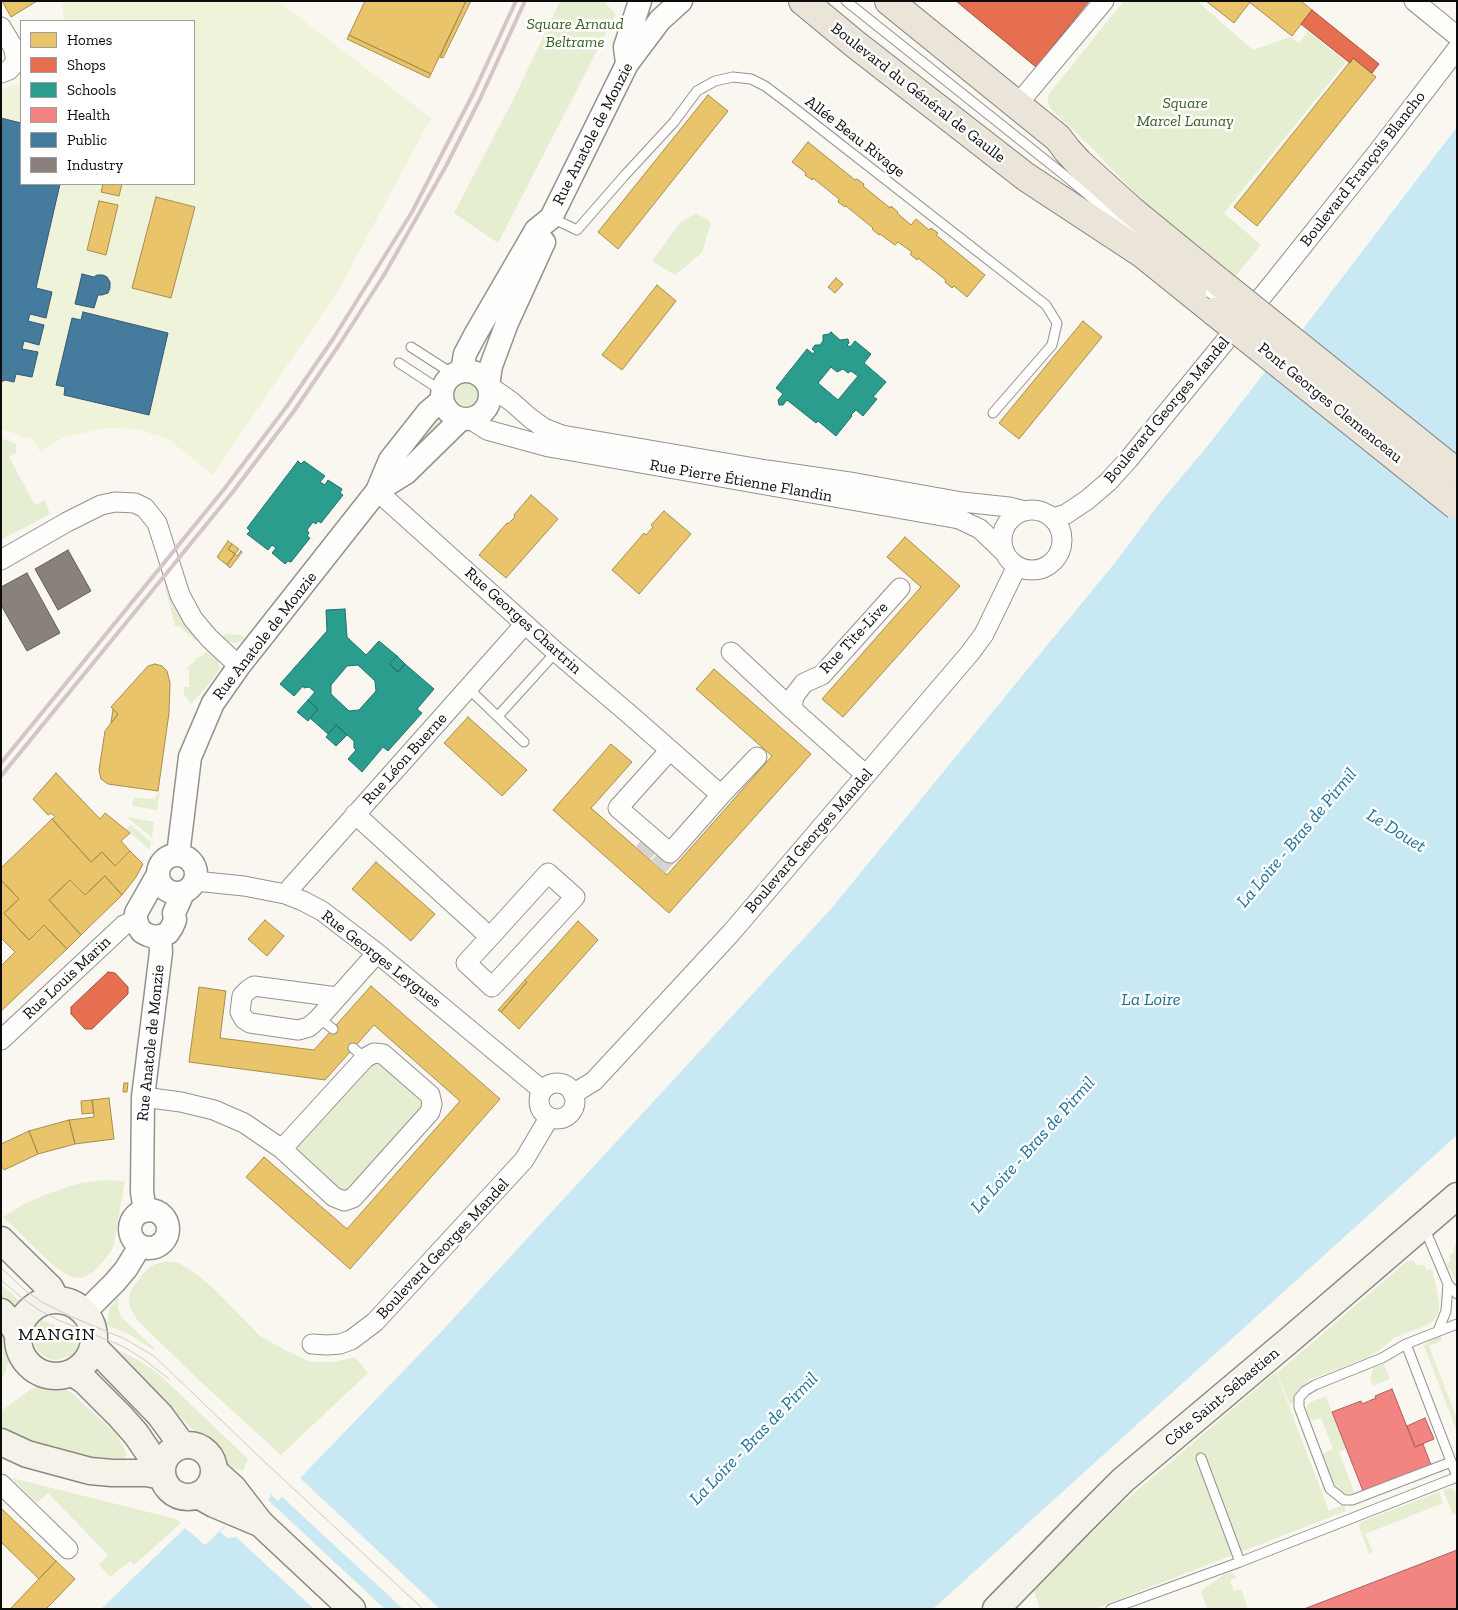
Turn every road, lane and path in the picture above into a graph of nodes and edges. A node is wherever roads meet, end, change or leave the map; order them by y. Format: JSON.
{"nodes":[{"id":1,"x":640,"y":1,"type":"edge"},
{"id":2,"x":681,"y":1,"type":"edge"},
{"id":3,"x":803,"y":1,"type":"edge"},
{"id":4,"x":846,"y":1,"type":"edge"},
{"id":5,"x":889,"y":1,"type":"edge"},
{"id":6,"x":1104,"y":1,"type":"edge"},
{"id":7,"x":1414,"y":1,"type":"edge"},
{"id":8,"x":1,"y":27,"type":"edge"},
{"id":9,"x":1457,"y":36,"type":"edge"},
{"id":10,"x":1457,"y":49,"type":"edge"},
{"id":11,"x":627,"y":64,"type":"junction"},
{"id":12,"x":1,"y":73,"type":"edge"},
{"id":13,"x":1017,"y":105,"type":"junction"},
{"id":14,"x":1065,"y":162,"type":"junction"},
{"id":15,"x":1035,"y":183,"type":"junction"},
{"id":16,"x":549,"y":220,"type":"junction"},
{"id":17,"x":1143,"y":240,"type":"dead end"},
{"id":18,"x":1269,"y":288,"type":"joint"},
{"id":19,"x":1208,"y":291,"type":"junction"},
{"id":20,"x":1248,"y":323,"type":"dead end"},
{"id":21,"x":411,"y":347,"type":"dead end"},
{"id":22,"x":399,"y":363,"type":"dead end"},
{"id":23,"x":450,"y":384,"type":"junction"},
{"id":24,"x":488,"y":385,"type":"junction"},
{"id":25,"x":993,"y":414,"type":"dead end"},
{"id":26,"x":466,"y":419,"type":"junction"},
{"id":27,"x":1457,"y":473,"type":"edge"},
{"id":28,"x":377,"y":491,"type":"junction"},
{"id":29,"x":1457,"y":506,"type":"edge"},
{"id":30,"x":1025,"y":510,"type":"junction"},
{"id":31,"x":1053,"y":518,"type":"junction"},
{"id":32,"x":1,"y":560,"type":"edge"},
{"id":33,"x":1011,"y":560,"type":"junction"},
{"id":34,"x":900,"y":588,"type":"dead end"},
{"id":35,"x":525,"y":624,"type":"junction"},
{"id":36,"x":556,"y":652,"type":"junction"},
{"id":37,"x":731,"y":652,"type":"dead end"},
{"id":38,"x":239,"y":666,"type":"junction"},
{"id":39,"x":468,"y":688,"type":"junction"},
{"id":40,"x":792,"y":709,"type":"junction"},
{"id":41,"x":498,"y":716,"type":"junction"},
{"id":42,"x":524,"y":742,"type":"dead end"},
{"id":43,"x":670,"y":750,"type":"junction"},
{"id":44,"x":757,"y":757,"type":"dead end"},
{"id":45,"x":866,"y":775,"type":"junction"},
{"id":46,"x":721,"y":795,"type":"junction"},
{"id":47,"x":355,"y":814,"type":"junction"},
{"id":48,"x":178,"y":855,"type":"junction"},
{"id":49,"x":157,"y":876,"type":"junction"},
{"id":50,"x":285,"y":894,"type":"junction"},
{"id":51,"x":184,"y":896,"type":"junction"},
{"id":52,"x":139,"y":911,"type":"junction"},
{"id":53,"x":160,"y":936,"type":"junction"},
{"id":54,"x":490,"y":937,"type":"junction"},
{"id":55,"x":377,"y":953,"type":"junction"},
{"id":56,"x":337,"y":997,"type":"junction"},
{"id":57,"x":3,"y":1036,"type":"edge"},
{"id":58,"x":542,"y":1090,"type":"junction"},
{"id":59,"x":573,"y":1094,"type":"junction"},
{"id":60,"x":143,"y":1097,"type":"junction"},
{"id":61,"x":550,"y":1118,"type":"junction"},
{"id":62,"x":282,"y":1150,"type":"junction"},
{"id":63,"x":1457,"y":1196,"type":"edge"},
{"id":64,"x":144,"y":1210,"type":"junction"},
{"id":65,"x":1423,"y":1225,"type":"junction"},
{"id":66,"x":1,"y":1240,"type":"edge"},
{"id":67,"x":140,"y":1246,"type":"junction"},
{"id":68,"x":1448,"y":1284,"type":"junction"},
{"id":69,"x":1457,"y":1294,"type":"edge"},
{"id":70,"x":56,"y":1300,"type":"junction"},
{"id":71,"x":1,"y":1312,"type":"edge"},
{"id":72,"x":85,"y":1312,"type":"junction"},
{"id":73,"x":1457,"y":1324,"type":"edge"},
{"id":74,"x":1438,"y":1331,"type":"junction"},
{"id":75,"x":18,"y":1334,"type":"junction"},
{"id":76,"x":312,"y":1344,"type":"dead end"},
{"id":77,"x":1406,"y":1344,"type":"junction"},
{"id":78,"x":94,"y":1347,"type":"junction"},
{"id":79,"x":73,"y":1373,"type":"junction"},
{"id":80,"x":1,"y":1442,"type":"edge"},
{"id":81,"x":182,"y":1445,"type":"junction"},
{"id":82,"x":1201,"y":1458,"type":"dead end"},
{"id":83,"x":1451,"y":1462,"type":"junction"},
{"id":84,"x":214,"y":1470,"type":"junction"},
{"id":85,"x":161,"y":1474,"type":"junction"},
{"id":86,"x":1457,"y":1477,"type":"edge"},
{"id":87,"x":1,"y":1484,"type":"edge"},
{"id":88,"x":198,"y":1495,"type":"junction"},
{"id":89,"x":260,"y":1523,"type":"junction"},
{"id":90,"x":68,"y":1549,"type":"dead end"},
{"id":91,"x":1240,"y":1562,"type":"junction"},
{"id":92,"x":352,"y":1609,"type":"edge"},
{"id":93,"x":996,"y":1609,"type":"edge"},
{"id":94,"x":1111,"y":1609,"type":"edge"}],
"edges":[{"from":1,"to":11,"type":"street"},
{"from":2,"to":11,"type":"street","name":"Rue Anatole de Monzie"},
{"from":3,"to":15,"type":"main road","name":"Boulevard du Général de Gaulle"},
{"from":4,"to":14,"type":"lane","name":"Boulevard du Général de Gaulle"},
{"from":5,"to":13,"type":"main road","name":"Boulevard du Général de Gaulle"},
{"from":6,"to":13,"type":"street"},
{"from":7,"to":9,"type":"street"},
{"from":8,"to":12,"type":"street"},
{"from":10,"to":18,"type":"street","name":"Boulevard François Blancho"},
{"from":11,"to":16,"type":"street","name":"Rue Anatole de Monzie"},
{"from":13,"to":14,"type":"main road","name":"Boulevard du Général de Gaulle"},
{"from":14,"to":15,"type":"main road"},
{"from":14,"to":17,"type":"lane","name":"Boulevard du Général de Gaulle"},
{"from":14,"to":19,"type":"main road","name":"Boulevard du Général de Gaulle"},
{"from":15,"to":19,"type":"main road","name":"Boulevard du Général de Gaulle"},
{"from":16,"to":23,"type":"street","name":"Rue Anatole de Monzie"},
{"from":16,"to":24,"type":"street","name":"Rue Anatole de Monzie"},
{"from":16,"to":25,"type":"lane","name":"Allée Beau Rivage"},
{"from":18,"to":31,"type":"street","name":"Boulevard Georges Mandel"},
{"from":19,"to":20,"type":"lane","name":"Pont Georges Clemenceau","bridge":true},
{"from":19,"to":27,"type":"main road","name":"Pont Georges Clemenceau","bridge":true},
{"from":19,"to":29,"type":"main road","name":"Pont Georges Clemenceau","bridge":true},
{"from":21,"to":23,"type":"lane"},
{"from":22,"to":23,"type":"lane"},
{"from":23,"to":24,"type":"street"},
{"from":23,"to":26,"type":"street"},
{"from":23,"to":28,"type":"street","name":"Rue Anatole de Monzie"},
{"from":24,"to":26,"type":"street"},
{"from":24,"to":30,"type":"street","name":"Rue Pierre Étienne Flandin"},
{"from":26,"to":28,"type":"street","name":"Rue Anatole de Monzie"},
{"from":26,"to":33,"type":"street","name":"Rue Pierre Étienne Flandin"},
{"from":28,"to":35,"type":"street","name":"Rue Georges Chartrin"},
{"from":28,"to":38,"type":"street","name":"Rue Anatole de Monzie"},
{"from":30,"to":31,"type":"street"},
{"from":30,"to":33,"type":"street"},
{"from":31,"to":33,"type":"street"},
{"from":32,"to":38,"type":"street"},
{"from":33,"to":45,"type":"street","name":"Boulevard Georges Mandel"},
{"from":34,"to":40,"type":"street","name":"Rue Tite-Live"},
{"from":35,"to":36,"type":"street","name":"Rue Georges Chartrin"},
{"from":35,"to":39,"type":"street","name":"Rue Léon Buerne"},
{"from":36,"to":41,"type":"lane"},
{"from":36,"to":43,"type":"street","name":"Rue Georges Chartrin"},
{"from":37,"to":40,"type":"street"},
{"from":38,"to":48,"type":"street","name":"Rue Anatole de Monzie"},
{"from":39,"to":41,"type":"lane"},
{"from":39,"to":47,"type":"street","name":"Rue Léon Buerne"},
{"from":40,"to":45,"type":"street"},
{"from":41,"to":42,"type":"lane"},
{"from":43,"to":46,"type":"street","name":"Rue Georges Chartrin"},
{"from":43,"to":46,"type":"street"},
{"from":44,"to":46,"type":"street"},
{"from":45,"to":59,"type":"street","name":"Boulevard Georges Mandel"},
{"from":47,"to":50,"type":"street","name":"Rue Léon Buerne"},
{"from":47,"to":54,"type":"street"},
{"from":48,"to":49,"type":"street"},
{"from":48,"to":51,"type":"street"},
{"from":49,"to":51,"type":"street"},
{"from":49,"to":52,"type":"street"},
{"from":50,"to":51,"type":"street","name":"Rue Georges Leygues"},
{"from":50,"to":55,"type":"street","name":"Rue Georges Leygues"},
{"from":51,"to":52,"type":"street"},
{"from":51,"to":53,"type":"street"},
{"from":52,"to":53,"type":"street"},
{"from":52,"to":57,"type":"street","name":"Rue Louis Marin"},
{"from":53,"to":60,"type":"street","name":"Rue Anatole de Monzie"},
{"from":54,"to":54,"type":"street"},
{"from":55,"to":56,"type":"street"},
{"from":55,"to":58,"type":"street","name":"Rue Georges Leygues"},
{"from":56,"to":56,"type":"street"},
{"from":58,"to":59,"type":"street"},
{"from":58,"to":61,"type":"street"},
{"from":59,"to":61,"type":"street"},
{"from":60,"to":62,"type":"street"},
{"from":60,"to":64,"type":"street","name":"Rue Anatole de Monzie"},
{"from":61,"to":76,"type":"street","name":"Boulevard Georges Mandel"},
{"from":62,"to":62,"type":"street"},
{"from":63,"to":65,"type":"main road","name":"Côte Saint-Sébastien"},
{"from":64,"to":67,"type":"street"},
{"from":64,"to":67,"type":"street"},
{"from":65,"to":68,"type":"lane"},
{"from":65,"to":93,"type":"main road","name":"Côte Saint-Sébastien"},
{"from":66,"to":70,"type":"main road"},
{"from":67,"to":72,"type":"street"},
{"from":68,"to":69,"type":"lane"},
{"from":68,"to":74,"type":"lane"},
{"from":70,"to":72,"type":"main road"},
{"from":70,"to":75,"type":"main road"},
{"from":71,"to":75,"type":"main road"},
{"from":72,"to":78,"type":"main road"},
{"from":73,"to":74,"type":"lane"},
{"from":74,"to":77,"type":"lane"},
{"from":75,"to":79,"type":"main road"},
{"from":77,"to":83,"type":"lane"},
{"from":77,"to":83,"type":"lane"},
{"from":78,"to":79,"type":"main road"},
{"from":78,"to":81,"type":"main road"},
{"from":79,"to":85,"type":"main road"},
{"from":80,"to":85,"type":"main road"},
{"from":81,"to":84,"type":"main road"},
{"from":81,"to":85,"type":"main road"},
{"from":82,"to":91,"type":"lane"},
{"from":83,"to":86,"type":"lane"},
{"from":84,"to":88,"type":"main road"},
{"from":84,"to":89,"type":"main road"},
{"from":85,"to":88,"type":"main road"},
{"from":86,"to":91,"type":"lane"},
{"from":87,"to":90,"type":"street"},
{"from":88,"to":89,"type":"main road"},
{"from":89,"to":92,"type":"main road"},
{"from":91,"to":94,"type":"lane"}]}
